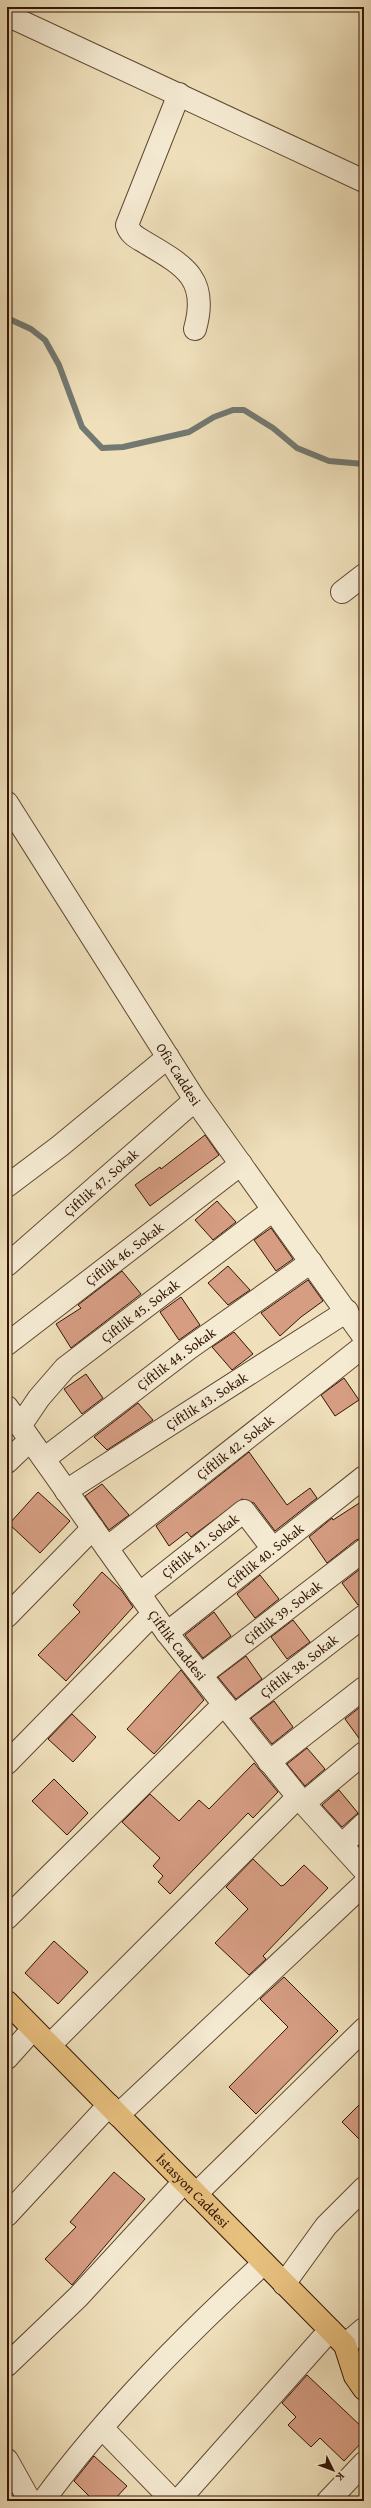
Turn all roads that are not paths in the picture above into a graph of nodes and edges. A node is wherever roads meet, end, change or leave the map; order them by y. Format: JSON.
{"nodes":[{"id":1,"x":7,"y":15,"type":"edge"},
{"id":2,"x":178,"y":94,"type":"junction"},
{"id":3,"x":364,"y":181,"type":"edge"},
{"id":4,"x":195,"y":329,"type":"dead end"},
{"id":5,"x":364,"y":575,"type":"edge"},
{"id":6,"x":342,"y":592,"type":"dead end"},
{"id":7,"x":7,"y":803,"type":"edge"},
{"id":8,"x":168,"y":1057,"type":"junction"},
{"id":9,"x":195,"y":1100,"type":"junction"},
{"id":10,"x":241,"y":1164,"type":"junction"},
{"id":11,"x":7,"y":1186,"type":"edge"},
{"id":12,"x":273,"y":1210,"type":"junction"},
{"id":13,"x":311,"y":1262,"type":"junction"},
{"id":14,"x":7,"y":1265,"type":"edge"},
{"id":15,"x":347,"y":1311,"type":"junction"},
{"id":16,"x":364,"y":1337,"type":"edge"},
{"id":17,"x":7,"y":1344,"type":"edge"},
{"id":18,"x":364,"y":1346,"type":"edge"},
{"id":19,"x":7,"y":1407,"type":"edge"},
{"id":20,"x":25,"y":1433,"type":"junction"},
{"id":21,"x":44,"y":1459,"type":"junction"},
{"id":22,"x":7,"y":1462,"type":"edge"},
{"id":23,"x":364,"y":1477,"type":"edge"},
{"id":24,"x":66,"y":1491,"type":"junction"},
{"id":25,"x":92,"y":1528,"type":"junction"},
{"id":26,"x":106,"y":1548,"type":"junction"},
{"id":27,"x":273,"y":1549,"type":"junction"},
{"id":28,"x":364,"y":1550,"type":"edge"},
{"id":29,"x":138,"y":1594,"type":"junction"},
{"id":30,"x":153,"y":1614,"type":"junction"},
{"id":31,"x":7,"y":1616,"type":"edge"},
{"id":32,"x":364,"y":1616,"type":"edge"},
{"id":33,"x":167,"y":1633,"type":"junction"},
{"id":34,"x":201,"y":1676,"type":"junction"},
{"id":35,"x":364,"y":1688,"type":"edge"},
{"id":36,"x":229,"y":1710,"type":"junction"},
{"id":37,"x":364,"y":1753,"type":"edge"},
{"id":38,"x":269,"y":1762,"type":"junction"},
{"id":39,"x":7,"y":1763,"type":"edge"},
{"id":40,"x":301,"y":1800,"type":"junction"},
{"id":41,"x":364,"y":1824,"type":"edge"},
{"id":42,"x":342,"y":1845,"type":"junction"},
{"id":43,"x":364,"y":1870,"type":"edge"},
{"id":44,"x":364,"y":1884,"type":"edge"},
{"id":45,"x":7,"y":1918,"type":"edge"},
{"id":46,"x":7,"y":2002,"type":"edge"},
{"id":47,"x":34,"y":2029,"type":"junction"},
{"id":48,"x":364,"y":2029,"type":"edge"},
{"id":49,"x":50,"y":2045,"type":"junction"},
{"id":50,"x":7,"y":2058,"type":"edge"},
{"id":51,"x":114,"y":2110,"type":"junction"},
{"id":52,"x":190,"y":2188,"type":"junction"},
{"id":53,"x":364,"y":2188,"type":"edge"},
{"id":54,"x":7,"y":2216,"type":"edge"},
{"id":55,"x":264,"y":2263,"type":"junction"},
{"id":56,"x":284,"y":2284,"type":"junction"},
{"id":57,"x":364,"y":2329,"type":"edge"},
{"id":58,"x":347,"y":2342,"type":"edge"},
{"id":59,"x":7,"y":2365,"type":"edge"},
{"id":60,"x":364,"y":2389,"type":"edge"},
{"id":61,"x":103,"y":2429,"type":"junction"},
{"id":62,"x":7,"y":2460,"type":"edge"},
{"id":63,"x":364,"y":2463,"type":"edge"},
{"id":64,"x":30,"y":2501,"type":"edge"},
{"id":65,"x":43,"y":2501,"type":"edge"},
{"id":66,"x":173,"y":2501,"type":"edge"},
{"id":67,"x":178,"y":2501,"type":"edge"},
{"id":68,"x":328,"y":2501,"type":"edge"}],
"edges":[{"from":1,"to":2,"type":"street"},
{"from":2,"to":3,"type":"street"},
{"from":2,"to":4,"type":"street"},
{"from":5,"to":6,"type":"street"},
{"from":7,"to":8,"type":"street","name":"Ofis Caddesi"},
{"from":8,"to":9,"type":"street","name":"Ofis Caddesi"},
{"from":8,"to":11,"type":"street"},
{"from":9,"to":10,"type":"street","name":"Ofis Caddesi"},
{"from":9,"to":14,"type":"street","name":"Çiftlik 47. Sokak"},
{"from":10,"to":12,"type":"street","name":"Ofis Caddesi"},
{"from":10,"to":17,"type":"street","name":"Çiftlik 46. Sokak"},
{"from":12,"to":13,"type":"street","name":"Ofis Caddesi"},
{"from":12,"to":20,"type":"street","name":"Çiftlik 45. Sokak"},
{"from":13,"to":15,"type":"street","name":"Ofis Caddesi"},
{"from":13,"to":21,"type":"street","name":"Çiftlik 44. Sokak"},
{"from":15,"to":16,"type":"street","name":"Ofis Caddesi"},
{"from":15,"to":24,"type":"street","name":"Çiftlik 43. Sokak"},
{"from":18,"to":26,"type":"street","name":"Çiftlik 42. Sokak"},
{"from":19,"to":20,"type":"street","name":"Çiftlik Caddesi"},
{"from":20,"to":21,"type":"street","name":"Çiftlik Caddesi"},
{"from":20,"to":22,"type":"street","name":"Çiftlik 45. Sokak"},
{"from":21,"to":24,"type":"street","name":"Çiftlik Caddesi"},
{"from":23,"to":27,"type":"street","name":"Çiftlik 40. Sokak"},
{"from":24,"to":25,"type":"street","name":"Çiftlik Caddesi"},
{"from":25,"to":26,"type":"street","name":"Çiftlik Caddesi"},
{"from":25,"to":31,"type":"street"},
{"from":26,"to":29,"type":"street","name":"Çiftlik Caddesi"},
{"from":27,"to":29,"type":"street","name":"Çiftlik 41. Sokak"},
{"from":27,"to":33,"type":"street","name":"Çiftlik 40. Sokak"},
{"from":28,"to":34,"type":"street","name":"Çiftlik 39. Sokak"},
{"from":29,"to":30,"type":"street","name":"Çiftlik Caddesi"},
{"from":30,"to":33,"type":"street","name":"Çiftlik Caddesi"},
{"from":30,"to":39,"type":"street"},
{"from":32,"to":36,"type":"street","name":"Çiftlik 38. Sokak"},
{"from":33,"to":34,"type":"street","name":"Çiftlik Caddesi"},
{"from":34,"to":36,"type":"street","name":"Çiftlik Caddesi"},
{"from":35,"to":38,"type":"street"},
{"from":36,"to":38,"type":"street","name":"Çiftlik Caddesi"},
{"from":36,"to":45,"type":"street","name":"Çiftlik 38. Sokak"},
{"from":37,"to":40,"type":"street"},
{"from":38,"to":40,"type":"street","name":"Çiftlik Caddesi"},
{"from":40,"to":42,"type":"street","name":"Çiftlik Caddesi"},
{"from":40,"to":49,"type":"street"},
{"from":41,"to":42,"type":"street"},
{"from":42,"to":43,"type":"street","name":"Çiftlik Caddesi"},
{"from":44,"to":51,"type":"street"},
{"from":46,"to":47,"type":"main road","name":"İstasyon Caddesi"},
{"from":47,"to":49,"type":"main road","name":"İstasyon Caddesi"},
{"from":47,"to":50,"type":"street"},
{"from":48,"to":52,"type":"street"},
{"from":49,"to":51,"type":"main road","name":"İstasyon Caddesi"},
{"from":51,"to":52,"type":"main road","name":"İstasyon Caddesi"},
{"from":51,"to":54,"type":"street"},
{"from":52,"to":55,"type":"main road","name":"İstasyon Caddesi"},
{"from":52,"to":59,"type":"street"},
{"from":53,"to":56,"type":"street"},
{"from":55,"to":56,"type":"main road","name":"İstasyon Caddesi"},
{"from":55,"to":61,"type":"street"},
{"from":56,"to":58,"type":"main road","name":"İstasyon Caddesi"},
{"from":57,"to":58,"type":"street"},
{"from":58,"to":60,"type":"main road","name":"İstasyon Caddesi"},
{"from":58,"to":67,"type":"street"},
{"from":61,"to":65,"type":"street"},
{"from":61,"to":66,"type":"street"},
{"from":62,"to":64,"type":"street"},
{"from":63,"to":68,"type":"street"}]}
